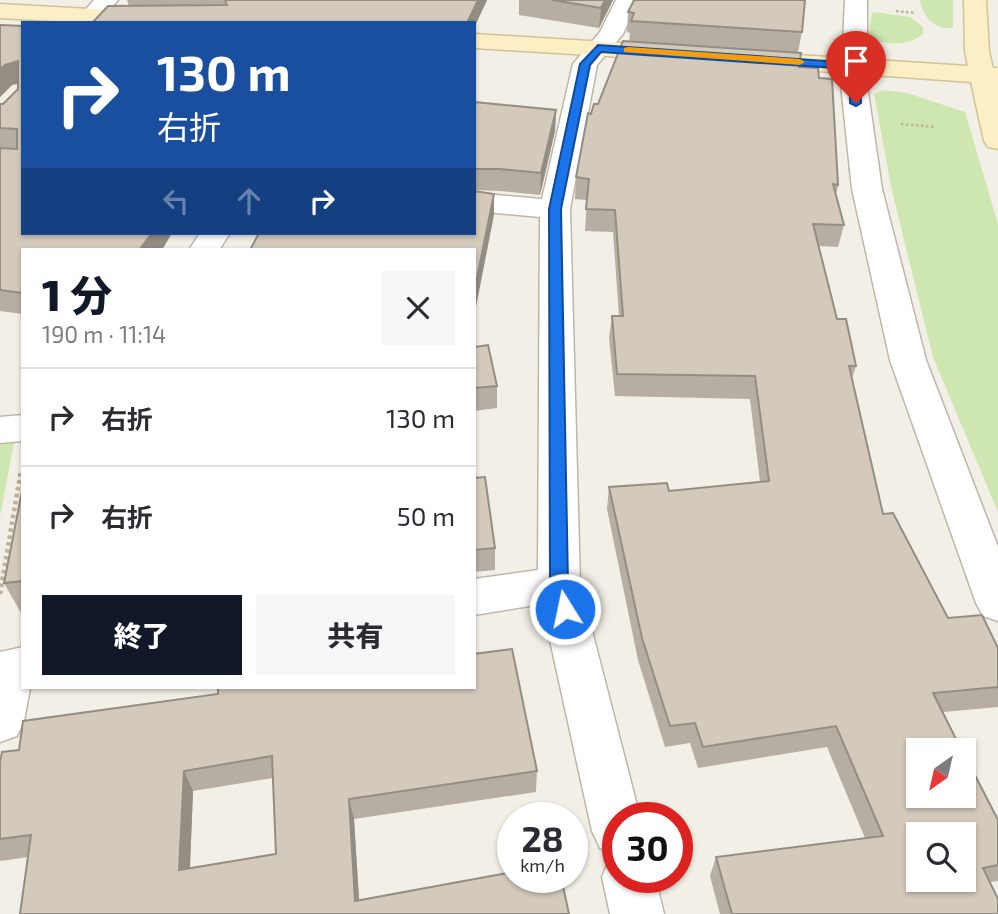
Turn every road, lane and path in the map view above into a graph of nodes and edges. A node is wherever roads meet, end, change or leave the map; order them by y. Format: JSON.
{"nodes":[{"id":1,"x":627,"y":0,"type":"edge"},
{"id":2,"x":856,"y":0,"type":"edge"},
{"id":3,"x":975,"y":0,"type":"edge"},
{"id":4,"x":0,"y":11,"type":"edge"},
{"id":5,"x":95,"y":12,"type":"edge"},
{"id":6,"x":195,"y":21,"type":"edge"},
{"id":7,"x":476,"y":41,"type":"edge"},
{"id":8,"x":598,"y":48,"type":"junction"},
{"id":9,"x":700,"y":55,"type":"edge"},
{"id":10,"x":727,"y":57,"type":"edge"},
{"id":11,"x":855,"y":66,"type":"junction"},
{"id":12,"x":990,"y":76,"type":"edge"},
{"id":13,"x":998,"y":141,"type":"edge"},
{"id":14,"x":476,"y":202,"type":"edge"},
{"id":15,"x":555,"y":209,"type":"junction"},
{"id":16,"x":21,"y":428,"type":"edge"},
{"id":17,"x":0,"y":430,"type":"edge"},
{"id":18,"x":21,"y":472,"type":"edge"},
{"id":19,"x":559,"y":584,"type":"junction"},
{"id":20,"x":0,"y":594,"type":"edge"},
{"id":21,"x":476,"y":597,"type":"edge"},
{"id":22,"x":998,"y":603,"type":"edge"},
{"id":23,"x":21,"y":667,"type":"edge"},
{"id":24,"x":0,"y":721,"type":"edge"},
{"id":25,"x":611,"y":802,"type":"edge"},
{"id":26,"x":633,"y":893,"type":"edge"},
{"id":27,"x":638,"y":914,"type":"edge"}],
"edges":[{"from":1,"to":8,"type":"street"},
{"from":2,"to":11,"type":"street"},
{"from":3,"to":12,"type":"street"},
{"from":4,"to":5,"type":"street"},
{"from":5,"to":6,"type":"street"},
{"from":7,"to":8,"type":"street"},
{"from":8,"to":9,"type":"street"},
{"from":8,"to":15,"type":"street"},
{"from":10,"to":11,"type":"street"},
{"from":11,"to":12,"type":"street"},
{"from":11,"to":22,"type":"street"},
{"from":12,"to":13,"type":"street"},
{"from":14,"to":15,"type":"street"},
{"from":15,"to":19,"type":"street"},
{"from":16,"to":17,"type":"street"},
{"from":18,"to":20,"type":"path"},
{"from":19,"to":21,"type":"street"},
{"from":19,"to":25,"type":"street"},
{"from":23,"to":24,"type":"street"},
{"from":26,"to":27,"type":"street"}]}
